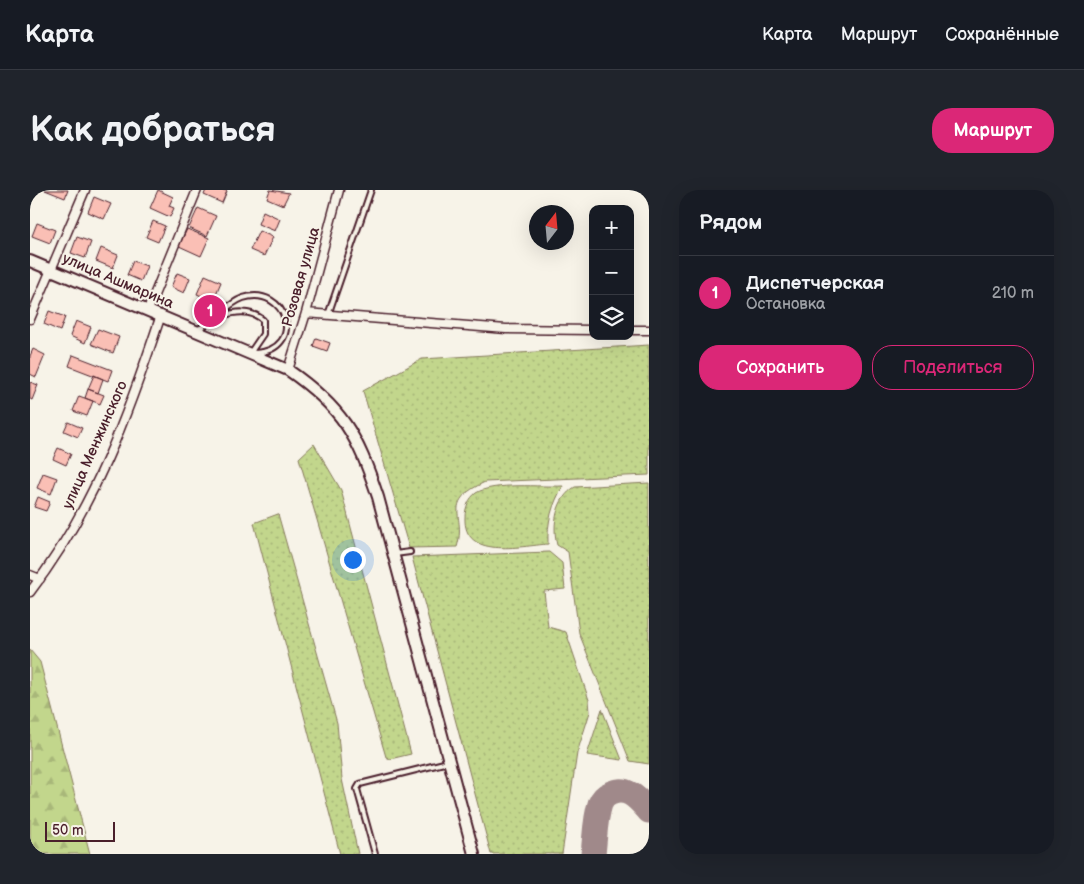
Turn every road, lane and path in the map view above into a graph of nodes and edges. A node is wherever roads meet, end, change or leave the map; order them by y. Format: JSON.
{"nodes":[{"id":1,"x":85,"y":190,"type":"edge"},
{"id":2,"x":197,"y":190,"type":"edge"},
{"id":3,"x":339,"y":190,"type":"edge"},
{"id":4,"x":371,"y":190,"type":"edge"},
{"id":5,"x":30,"y":261,"type":"edge"},
{"id":6,"x":51,"y":270,"type":"junction"},
{"id":7,"x":148,"y":310,"type":"junction"},
{"id":8,"x":306,"y":313,"type":"junction"},
{"id":9,"x":161,"y":315,"type":"junction"},
{"id":10,"x":328,"y":315,"type":"junction"},
{"id":11,"x":217,"y":317,"type":"junction"},
{"id":12,"x":30,"y":319,"type":"edge"},
{"id":13,"x":196,"y":330,"type":"junction"},
{"id":14,"x":589,"y":330,"type":"edge"},
{"id":15,"x":634,"y":330,"type":"edge"},
{"id":16,"x":649,"y":330,"type":"edge"},
{"id":17,"x":250,"y":353,"type":"junction"},
{"id":18,"x":288,"y":370,"type":"junction"},
{"id":19,"x":410,"y":552,"type":"dead end"},
{"id":20,"x":393,"y":554,"type":"junction"},
{"id":21,"x":30,"y":575,"type":"edge"},
{"id":22,"x":40,"y":579,"type":"junction"},
{"id":23,"x":30,"y":592,"type":"edge"},
{"id":24,"x":448,"y":762,"type":"junction"},
{"id":25,"x":375,"y":854,"type":"edge"},
{"id":26,"x":474,"y":854,"type":"edge"}],
"edges":[{"from":1,"to":6,"type":"street"},
{"from":2,"to":7,"type":"street"},
{"from":3,"to":8,"type":"street","name":"Розовая улица"},
{"from":4,"to":10,"type":"lane"},
{"from":5,"to":6,"type":"street","name":"улица Ашмарина"},
{"from":6,"to":7,"type":"street","name":"улица Ашмарина"},
{"from":6,"to":12,"type":"street"},
{"from":7,"to":9,"type":"street","name":"улица Ашмарина"},
{"from":8,"to":10,"type":"street"},
{"from":8,"to":18,"type":"street","name":"Розовая улица"},
{"from":9,"to":13,"type":"street","name":"улица Ашмарина"},
{"from":9,"to":22,"type":"street","name":"улица Менжинского"},
{"from":10,"to":14,"type":"street"},
{"from":11,"to":13,"type":"lane"},
{"from":11,"to":17,"type":"lane"},
{"from":11,"to":17,"type":"lane"},
{"from":13,"to":17,"type":"street","name":"улица Ашмарина"},
{"from":15,"to":16,"type":"street"},
{"from":17,"to":18,"type":"street","name":"улица Ашмарина"},
{"from":18,"to":20,"type":"street","name":"улица Ашмарина"},
{"from":19,"to":20,"type":"lane"},
{"from":20,"to":24,"type":"street","name":"улица Ашмарина"},
{"from":21,"to":22,"type":"street"},
{"from":22,"to":23,"type":"street","name":"улица Менжинского"},
{"from":24,"to":25,"type":"lane"},
{"from":24,"to":26,"type":"street","name":"улица Ашмарина"}]}
